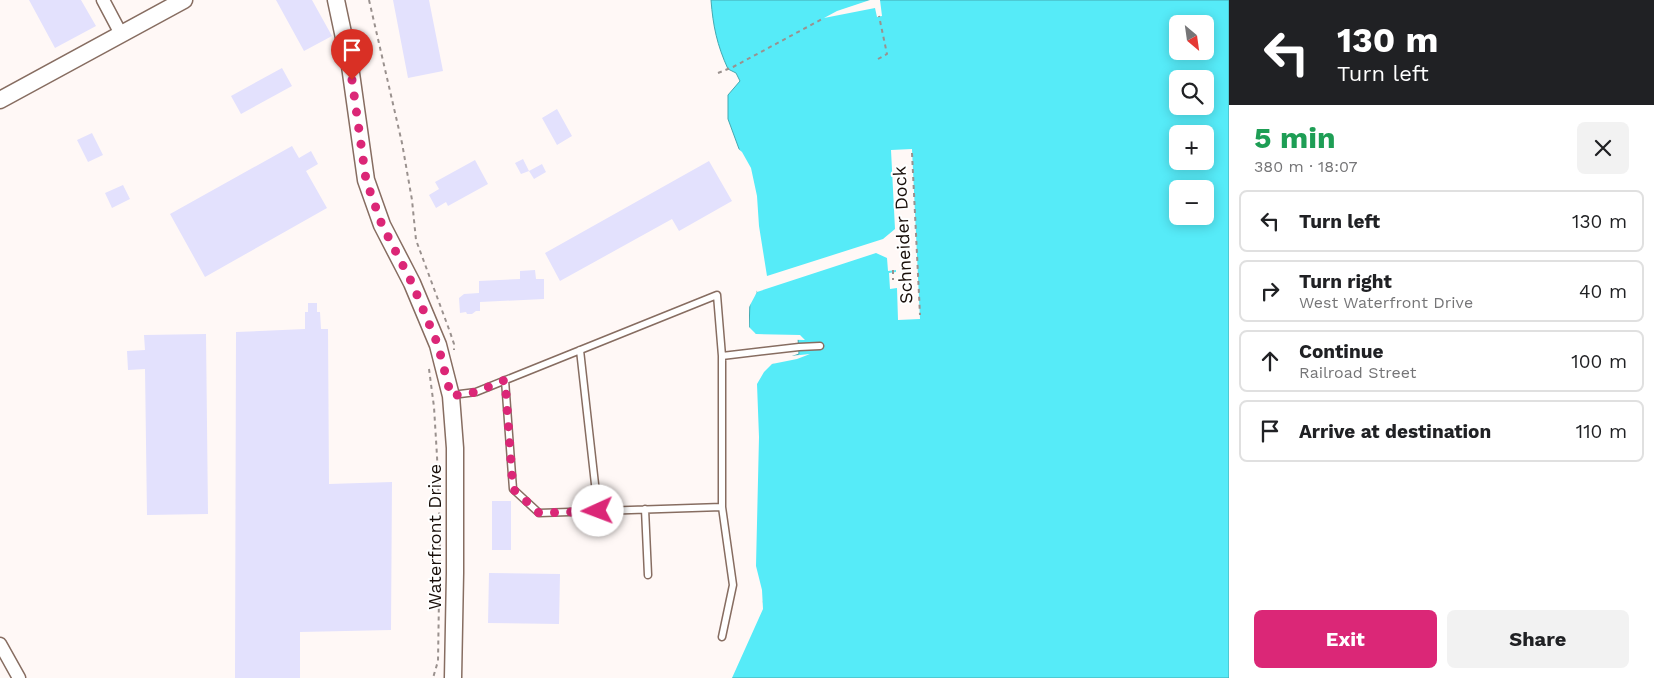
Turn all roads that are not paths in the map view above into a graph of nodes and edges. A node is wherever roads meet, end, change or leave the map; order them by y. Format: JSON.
{"nodes":[{"id":1,"x":103,"y":0,"type":"edge"},
{"id":2,"x":184,"y":0,"type":"edge"},
{"id":3,"x":336,"y":0,"type":"edge"},
{"id":4,"x":122,"y":34,"type":"junction"},
{"id":5,"x":0,"y":100,"type":"edge"},
{"id":6,"x":820,"y":346,"type":"dead end"},
{"id":7,"x":580,"y":350,"type":"junction"},
{"id":8,"x":722,"y":356,"type":"junction"},
{"id":9,"x":505,"y":380,"type":"junction"},
{"id":10,"x":451,"y":396,"type":"junction"},
{"id":11,"x":722,"y":507,"type":"junction"},
{"id":12,"x":645,"y":509,"type":"junction"},
{"id":13,"x":598,"y":511,"type":"junction"},
{"id":14,"x":648,"y":575,"type":"dead end"},
{"id":15,"x":722,"y":637,"type":"dead end"},
{"id":16,"x":0,"y":644,"type":"edge"},
{"id":17,"x":18,"y":678,"type":"edge"},
{"id":18,"x":453,"y":678,"type":"edge"}],
"edges":[{"from":1,"to":4,"type":"street"},
{"from":2,"to":4,"type":"street"},
{"from":3,"to":10,"type":"street","name":"Waterfront Drive"},
{"from":4,"to":5,"type":"street"},
{"from":6,"to":8,"type":"lane"},
{"from":7,"to":8,"type":"lane"},
{"from":7,"to":9,"type":"lane"},
{"from":7,"to":13,"type":"lane"},
{"from":8,"to":11,"type":"lane"},
{"from":9,"to":10,"type":"lane"},
{"from":9,"to":13,"type":"lane"},
{"from":10,"to":18,"type":"street","name":"Waterfront Drive"},
{"from":11,"to":12,"type":"lane"},
{"from":11,"to":15,"type":"lane"},
{"from":12,"to":13,"type":"lane"},
{"from":12,"to":14,"type":"lane"},
{"from":16,"to":17,"type":"street"}]}
